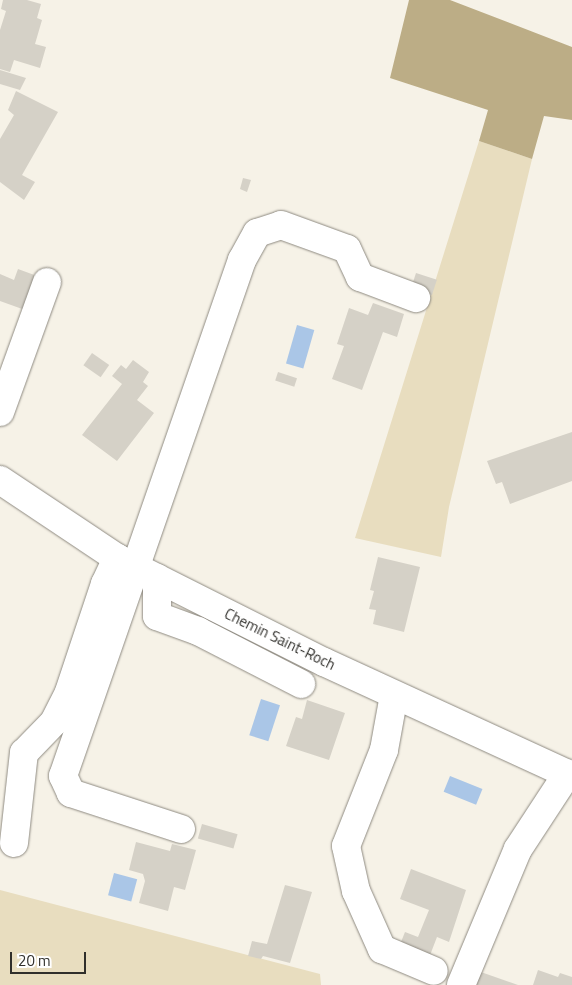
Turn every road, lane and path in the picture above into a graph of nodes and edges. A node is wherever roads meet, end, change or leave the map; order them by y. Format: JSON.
{"nodes":[{"id":1,"x":47,"y":282,"type":"dead end"},
{"id":2,"x":416,"y":298,"type":"dead end"},
{"id":3,"x":0,"y":412,"type":"edge"},
{"id":4,"x":0,"y":480,"type":"edge"},
{"id":5,"x":136,"y":568,"type":"junction"},
{"id":6,"x":301,"y":684,"type":"dead end"},
{"id":7,"x":394,"y":695,"type":"junction"},
{"id":8,"x":570,"y":775,"type":"edge"},
{"id":9,"x":181,"y":829,"type":"dead end"},
{"id":10,"x":14,"y":843,"type":"dead end"},
{"id":11,"x":434,"y":971,"type":"dead end"},
{"id":12,"x":461,"y":985,"type":"edge"}],
"edges":[{"from":1,"to":3,"type":"street"},
{"from":2,"to":5,"type":"street"},
{"from":4,"to":5,"type":"street","name":"Chemin Saint-Roch"},
{"from":5,"to":6,"type":"street"},
{"from":5,"to":7,"type":"street","name":"Chemin Saint-Roch"},
{"from":5,"to":9,"type":"street"},
{"from":5,"to":10,"type":"street"},
{"from":7,"to":8,"type":"street","name":"Chemin Saint-Roch"},
{"from":7,"to":11,"type":"street"},
{"from":8,"to":12,"type":"street"}]}
